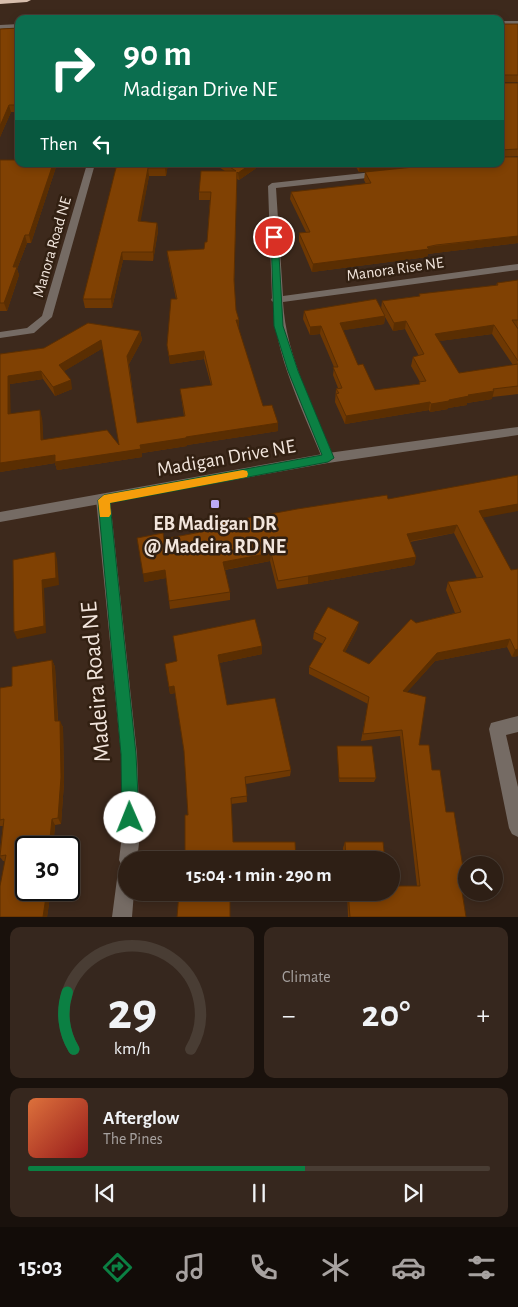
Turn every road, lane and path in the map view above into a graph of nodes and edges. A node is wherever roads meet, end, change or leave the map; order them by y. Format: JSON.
{"nodes":[{"id":1,"x":28,"y":0,"type":"edge"},
{"id":2,"x":0,"y":2,"type":"edge"},
{"id":3,"x":504,"y":22,"type":"edge"},
{"id":4,"x":518,"y":22,"type":"edge"},
{"id":5,"x":15,"y":26,"type":"edge"},
{"id":6,"x":0,"y":27,"type":"edge"},
{"id":7,"x":90,"y":167,"type":"edge"},
{"id":8,"x":391,"y":172,"type":"edge"},
{"id":9,"x":518,"y":267,"type":"edge"},
{"id":10,"x":276,"y":300,"type":"junction"},
{"id":11,"x":0,"y":335,"type":"edge"},
{"id":12,"x":518,"y":431,"type":"edge"},
{"id":13,"x":328,"y":458,"type":"junction"},
{"id":14,"x":104,"y":500,"type":"junction"},
{"id":15,"x":0,"y":516,"type":"edge"},
{"id":16,"x":518,"y":724,"type":"edge"},
{"id":17,"x":518,"y":828,"type":"edge"},
{"id":18,"x":129,"y":851,"type":"edge"},
{"id":19,"x":124,"y":901,"type":"edge"},
{"id":20,"x":122,"y":917,"type":"edge"}],
"edges":[{"from":1,"to":2,"type":"highway"},
{"from":3,"to":4,"type":"street"},
{"from":5,"to":6,"type":"street"},
{"from":7,"to":11,"type":"street","name":"Manora Road NE"},
{"from":8,"to":10,"type":"street"},
{"from":9,"to":10,"type":"street","name":"Manora Rise NE"},
{"from":10,"to":13,"type":"street"},
{"from":12,"to":13,"type":"street","name":"Madigan Drive NE"},
{"from":13,"to":14,"type":"street","name":"Madigan Drive NE"},
{"from":14,"to":15,"type":"street","name":"Madigan Drive NE"},
{"from":14,"to":18,"type":"street","name":"Madeira Road NE"},
{"from":16,"to":17,"type":"street"},
{"from":19,"to":20,"type":"street"}]}
